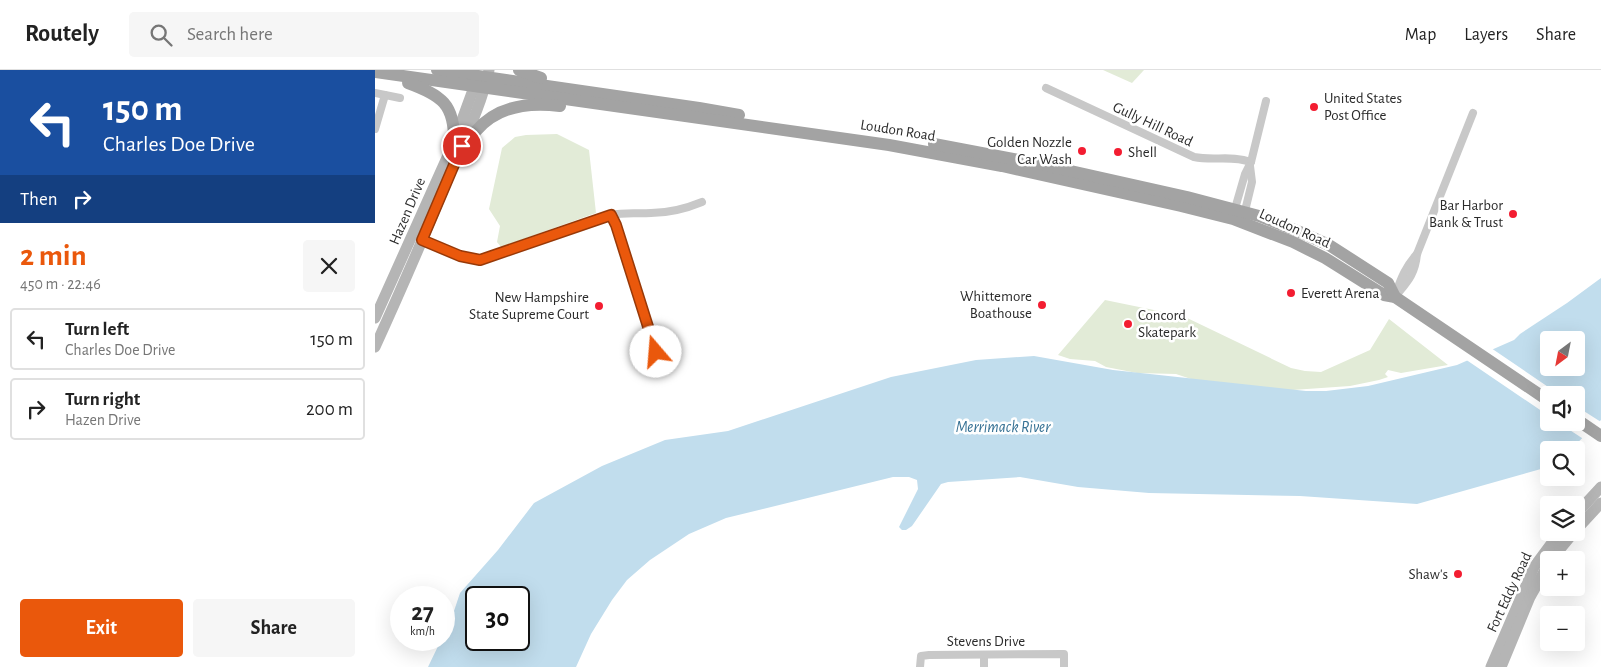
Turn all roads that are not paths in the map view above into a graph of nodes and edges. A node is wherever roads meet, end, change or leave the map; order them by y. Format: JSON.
{"nodes":[{"id":1,"x":439,"y":70,"type":"edge"},
{"id":2,"x":519,"y":70,"type":"edge"},
{"id":3,"x":380,"y":74,"type":"edge"},
{"id":4,"x":482,"y":78,"type":"edge"},
{"id":5,"x":1046,"y":88,"type":"dead end"},
{"id":6,"x":375,"y":93,"type":"edge"},
{"id":7,"x":385,"y":95,"type":"junction"},
{"id":8,"x":618,"y":97,"type":"junction"},
{"id":9,"x":400,"y":98,"type":"dead end"},
{"id":10,"x":1266,"y":101,"type":"dead end"},
{"id":11,"x":641,"y":110,"type":"junction"},
{"id":12,"x":1473,"y":113,"type":"dead end"},
{"id":13,"x":375,"y":129,"type":"edge"},
{"id":14,"x":454,"y":142,"type":"junction"},
{"id":15,"x":456,"y":160,"type":"junction"},
{"id":16,"x":1251,"y":164,"type":"junction"},
{"id":17,"x":702,"y":202,"type":"dead end"},
{"id":18,"x":611,"y":215,"type":"junction"},
{"id":19,"x":1239,"y":216,"type":"junction"},
{"id":20,"x":417,"y":238,"type":"junction"},
{"id":21,"x":1395,"y":298,"type":"junction"},
{"id":22,"x":375,"y":318,"type":"edge"},
{"id":23,"x":375,"y":347,"type":"edge"},
{"id":24,"x":656,"y":352,"type":"dead end"},
{"id":25,"x":1540,"y":395,"type":"edge"},
{"id":26,"x":1585,"y":425,"type":"edge"},
{"id":27,"x":1600,"y":435,"type":"edge"},
{"id":28,"x":1601,"y":488,"type":"edge"},
{"id":29,"x":1601,"y":503,"type":"edge"},
{"id":30,"x":1585,"y":505,"type":"edge"},
{"id":31,"x":1585,"y":520,"type":"edge"},
{"id":32,"x":1553,"y":541,"type":"edge"},
{"id":33,"x":1567,"y":541,"type":"edge"},
{"id":34,"x":1559,"y":551,"type":"edge"},
{"id":35,"x":1540,"y":579,"type":"edge"},
{"id":36,"x":984,"y":655,"type":"junction"},
{"id":37,"x":920,"y":667,"type":"edge"},
{"id":38,"x":984,"y":667,"type":"edge"},
{"id":39,"x":1064,"y":667,"type":"edge"},
{"id":40,"x":1491,"y":667,"type":"edge"},
{"id":41,"x":1501,"y":667,"type":"edge"}],
"edges":[{"from":1,"to":4,"type":"main road","name":"Loudon Road"},
{"from":2,"to":8,"type":"main road"},
{"from":3,"to":4,"type":"main road","name":"Loudon Road"},
{"from":3,"to":14,"type":"main road"},
{"from":4,"to":8,"type":"main road","name":"Loudon Road"},
{"from":4,"to":11,"type":"main road","name":"Loudon Road"},
{"from":4,"to":14,"type":"street","name":"Hazen Drive"},
{"from":4,"to":15,"type":"street","name":"Hazen Drive"},
{"from":5,"to":16,"type":"street","name":"Gully Hill Road"},
{"from":6,"to":7,"type":"street"},
{"from":7,"to":9,"type":"street"},
{"from":7,"to":13,"type":"street"},
{"from":8,"to":19,"type":"main road","name":"Loudon Road"},
{"from":10,"to":16,"type":"street"},
{"from":11,"to":15,"type":"main road"},
{"from":11,"to":19,"type":"main road","name":"Loudon Road"},
{"from":12,"to":21,"type":"street"},
{"from":14,"to":20,"type":"street","name":"Hazen Drive"},
{"from":15,"to":20,"type":"street","name":"Hazen Drive"},
{"from":16,"to":19,"type":"street"},
{"from":17,"to":18,"type":"street"},
{"from":18,"to":20,"type":"street"},
{"from":18,"to":24,"type":"street"},
{"from":19,"to":21,"type":"main road","name":"Loudon Road"},
{"from":20,"to":22,"type":"street","name":"Hazen Drive"},
{"from":20,"to":23,"type":"street","name":"Hazen Drive"},
{"from":21,"to":25,"type":"main road","name":"Loudon Road"},
{"from":26,"to":27,"type":"main road"},
{"from":28,"to":30,"type":"street"},
{"from":29,"to":31,"type":"street","name":"Fort Eddy Road"},
{"from":32,"to":40,"type":"street","name":"Fort Eddy Road"},
{"from":33,"to":34,"type":"street","name":"Fort Eddy Road"},
{"from":35,"to":41,"type":"street","name":"Fort Eddy Road"},
{"from":36,"to":37,"type":"street","name":"Stevens Drive"},
{"from":36,"to":38,"type":"street"},
{"from":36,"to":39,"type":"street","name":"Stevens Drive"}]}
